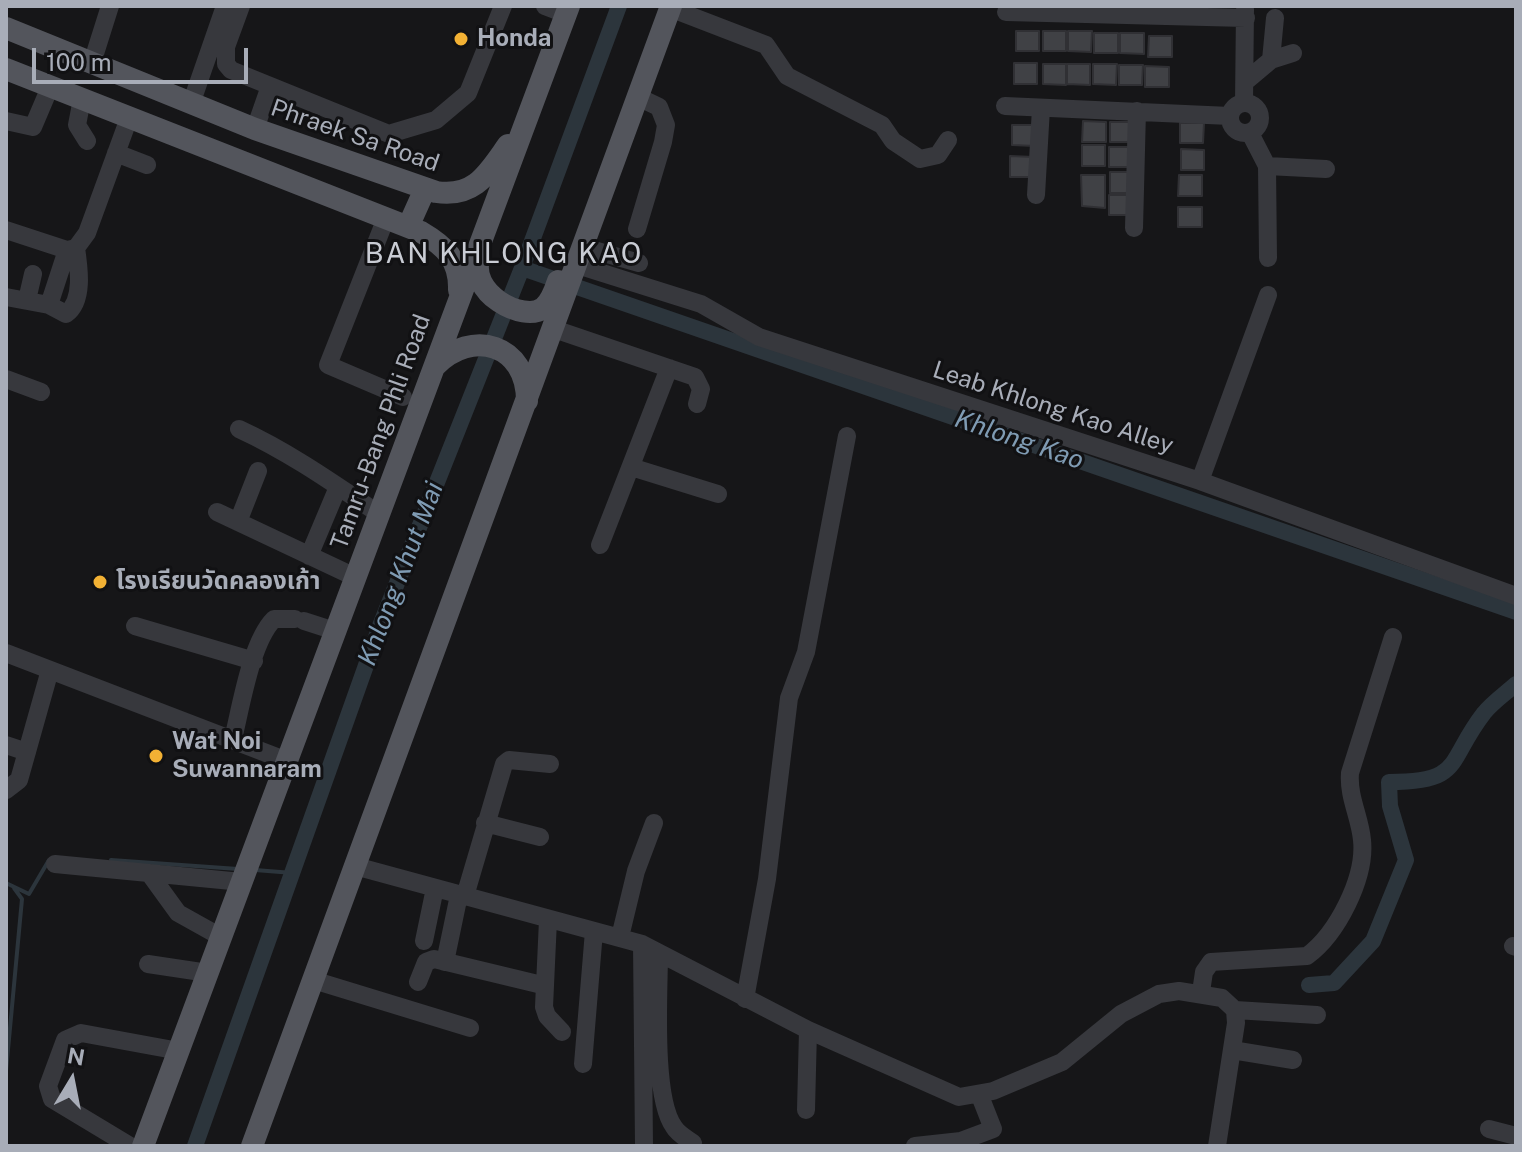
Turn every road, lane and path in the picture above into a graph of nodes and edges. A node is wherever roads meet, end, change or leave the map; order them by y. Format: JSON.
{"nodes":[{"id":1,"x":110,"y":6,"type":"edge"},
{"id":2,"x":225,"y":6,"type":"edge"},
{"id":3,"x":241,"y":6,"type":"edge"},
{"id":4,"x":503,"y":6,"type":"edge"},
{"id":5,"x":671,"y":7,"type":"edge"},
{"id":6,"x":560,"y":9,"type":"edge"},
{"id":7,"x":1006,"y":12,"type":"dead end"},
{"id":8,"x":1246,"y":12,"type":"edge"},
{"id":9,"x":1275,"y":18,"type":"dead end"},
{"id":10,"x":6,"y":28,"type":"edge"},
{"id":11,"x":1293,"y":53,"type":"dead end"},
{"id":12,"x":1271,"y":60,"type":"junction"},
{"id":13,"x":92,"y":63,"type":"junction"},
{"id":14,"x":6,"y":69,"type":"edge"},
{"id":15,"x":1246,"y":81,"type":"junction"},
{"id":16,"x":540,"y":85,"type":"junction"},
{"id":17,"x":270,"y":86,"type":"junction"},
{"id":18,"x":50,"y":87,"type":"junction"},
{"id":19,"x":638,"y":97,"type":"junction"},
{"id":20,"x":82,"y":99,"type":"junction"},
{"id":21,"x":191,"y":104,"type":"junction"},
{"id":22,"x":1005,"y":106,"type":"dead end"},
{"id":23,"x":1041,"y":108,"type":"junction"},
{"id":24,"x":1237,"y":109,"type":"junction"},
{"id":25,"x":1137,"y":111,"type":"junction"},
{"id":26,"x":129,"y":118,"type":"junction"},
{"id":27,"x":527,"y":119,"type":"junction"},
{"id":28,"x":6,"y":121,"type":"edge"},
{"id":29,"x":255,"y":129,"type":"junction"},
{"id":30,"x":1250,"y":133,"type":"junction"},
{"id":31,"x":948,"y":140,"type":"dead end"},
{"id":32,"x":87,"y":141,"type":"dead end"},
{"id":33,"x":116,"y":153,"type":"junction"},
{"id":34,"x":147,"y":165,"type":"dead end"},
{"id":35,"x":1267,"y":166,"type":"junction"},
{"id":36,"x":1326,"y":169,"type":"dead end"},
{"id":37,"x":425,"y":189,"type":"junction"},
{"id":38,"x":1036,"y":195,"type":"dead end"},
{"id":39,"x":386,"y":218,"type":"junction"},
{"id":40,"x":408,"y":227,"type":"junction"},
{"id":41,"x":1134,"y":228,"type":"dead end"},
{"id":42,"x":637,"y":229,"type":"dead end"},
{"id":43,"x":6,"y":230,"type":"edge"},
{"id":44,"x":72,"y":249,"type":"junction"},
{"id":45,"x":1268,"y":258,"type":"dead end"},
{"id":46,"x":574,"y":263,"type":"junction"},
{"id":47,"x":639,"y":263,"type":"dead end"},
{"id":48,"x":33,"y":274,"type":"dead end"},
{"id":49,"x":1268,"y":295,"type":"dead end"},
{"id":50,"x":6,"y":297,"type":"edge"},
{"id":51,"x":558,"y":298,"type":"junction"},
{"id":52,"x":458,"y":299,"type":"junction"},
{"id":53,"x":27,"y":300,"type":"junction"},
{"id":54,"x":554,"y":329,"type":"junction"},
{"id":55,"x":433,"y":368,"type":"junction"},
{"id":56,"x":669,"y":368,"type":"junction"},
{"id":57,"x":6,"y":379,"type":"edge"},
{"id":58,"x":41,"y":392,"type":"dead end"},
{"id":59,"x":403,"y":397,"type":"dead end"},
{"id":60,"x":527,"y":402,"type":"junction"},
{"id":61,"x":697,"y":404,"type":"dead end"},
{"id":62,"x":239,"y":429,"type":"dead end"},
{"id":63,"x":847,"y":436,"type":"dead end"},
{"id":64,"x":631,"y":467,"type":"junction"},
{"id":65,"x":258,"y":471,"type":"dead end"},
{"id":66,"x":1200,"y":481,"type":"junction"},
{"id":67,"x":338,"y":487,"type":"junction"},
{"id":68,"x":718,"y":494,"type":"dead end"},
{"id":69,"x":217,"y":512,"type":"dead end"},
{"id":70,"x":379,"y":514,"type":"junction"},
{"id":71,"x":238,"y":522,"type":"junction"},
{"id":72,"x":600,"y":545,"type":"dead end"},
{"id":73,"x":309,"y":556,"type":"junction"},
{"id":74,"x":355,"y":577,"type":"junction"},
{"id":75,"x":1516,"y":596,"type":"edge"},
{"id":76,"x":135,"y":626,"type":"dead end"},
{"id":77,"x":335,"y":631,"type":"junction"},
{"id":78,"x":1393,"y":637,"type":"dead end"},
{"id":79,"x":6,"y":653,"type":"edge"},
{"id":80,"x":254,"y":661,"type":"junction"},
{"id":81,"x":50,"y":670,"type":"junction"},
{"id":82,"x":233,"y":739,"type":"junction"},
{"id":83,"x":6,"y":745,"type":"edge"},
{"id":84,"x":27,"y":752,"type":"junction"},
{"id":85,"x":287,"y":761,"type":"junction"},
{"id":86,"x":550,"y":764,"type":"dead end"},
{"id":87,"x":6,"y":790,"type":"edge"},
{"id":88,"x":485,"y":823,"type":"junction"},
{"id":89,"x":654,"y":823,"type":"dead end"},
{"id":90,"x":540,"y":837,"type":"dead end"},
{"id":91,"x":55,"y":864,"type":"dead end"},
{"id":92,"x":355,"y":866,"type":"junction"},
{"id":93,"x":149,"y":873,"type":"junction"},
{"id":94,"x":242,"y":882,"type":"junction"},
{"id":95,"x":435,"y":888,"type":"junction"},
{"id":96,"x":462,"y":896,"type":"junction"},
{"id":97,"x":548,"y":920,"type":"junction"},
{"id":98,"x":594,"y":931,"type":"junction"},
{"id":99,"x":221,"y":937,"type":"junction"},
{"id":100,"x":620,"y":937,"type":"junction"},
{"id":101,"x":424,"y":941,"type":"dead end"},
{"id":102,"x":642,"y":944,"type":"junction"},
{"id":103,"x":659,"y":953,"type":"junction"},
{"id":104,"x":445,"y":962,"type":"junction"},
{"id":105,"x":148,"y":964,"type":"dead end"},
{"id":106,"x":208,"y":973,"type":"junction"},
{"id":107,"x":313,"y":980,"type":"junction"},
{"id":108,"x":418,"y":982,"type":"dead end"},
{"id":109,"x":542,"y":985,"type":"junction"},
{"id":110,"x":1201,"y":992,"type":"junction"},
{"id":111,"x":745,"y":999,"type":"junction"},
{"id":112,"x":1235,"y":1010,"type":"junction"},
{"id":113,"x":1317,"y":1015,"type":"dead end"},
{"id":114,"x":470,"y":1028,"type":"dead end"},
{"id":115,"x":808,"y":1030,"type":"junction"},
{"id":116,"x":562,"y":1032,"type":"dead end"},
{"id":117,"x":1232,"y":1050,"type":"junction"},
{"id":118,"x":179,"y":1051,"type":"junction"},
{"id":119,"x":1293,"y":1060,"type":"dead end"},
{"id":120,"x":583,"y":1064,"type":"dead end"},
{"id":121,"x":980,"y":1096,"type":"junction"},
{"id":122,"x":806,"y":1110,"type":"dead end"},
{"id":123,"x":1489,"y":1129,"type":"dead end"},
{"id":124,"x":1516,"y":1136,"type":"edge"},
{"id":125,"x":997,"y":1138,"type":"edge"},
{"id":126,"x":693,"y":1143,"type":"dead end"},
{"id":127,"x":130,"y":1146,"type":"edge"},
{"id":128,"x":143,"y":1146,"type":"edge"},
{"id":129,"x":252,"y":1146,"type":"edge"},
{"id":130,"x":644,"y":1146,"type":"edge"},
{"id":131,"x":915,"y":1146,"type":"edge"},
{"id":132,"x":1217,"y":1146,"type":"edge"}],
"edges":[{"from":1,"to":13,"type":"street"},
{"from":2,"to":21,"type":"street"},
{"from":3,"to":17,"type":"street"},
{"from":4,"to":17,"type":"street"},
{"from":5,"to":19,"type":"main road"},
{"from":5,"to":31,"type":"street"},
{"from":6,"to":16,"type":"main road","name":"Tamru-Bang Phli Road"},
{"from":7,"to":8,"type":"street"},
{"from":8,"to":15,"type":"street"},
{"from":9,"to":12,"type":"street"},
{"from":10,"to":13,"type":"main road","name":"Phraek Sa Road"},
{"from":11,"to":12,"type":"street"},
{"from":12,"to":15,"type":"street"},
{"from":13,"to":21,"type":"main road","name":"Phraek Sa Road"},
{"from":14,"to":18,"type":"main road"},
{"from":15,"to":24,"type":"street"},
{"from":16,"to":27,"type":"main road","name":"Tamru-Bang Phli Road"},
{"from":16,"to":51,"type":"main road"},
{"from":17,"to":29,"type":"street"},
{"from":18,"to":20,"type":"main road"},
{"from":18,"to":28,"type":"street"},
{"from":19,"to":42,"type":"street"},
{"from":19,"to":46,"type":"main road"},
{"from":20,"to":26,"type":"main road"},
{"from":20,"to":32,"type":"street"},
{"from":21,"to":29,"type":"main road","name":"Phraek Sa Road"},
{"from":22,"to":23,"type":"street"},
{"from":23,"to":25,"type":"street"},
{"from":23,"to":38,"type":"street"},
{"from":24,"to":25,"type":"street"},
{"from":24,"to":30,"type":"street"},
{"from":24,"to":30,"type":"street"},
{"from":25,"to":41,"type":"street"},
{"from":26,"to":33,"type":"street"},
{"from":26,"to":39,"type":"main road"},
{"from":27,"to":37,"type":"main road","name":"Phraek Sa Road"},
{"from":27,"to":52,"type":"main road","name":"Tamru-Bang Phli Road"},
{"from":29,"to":37,"type":"main road","name":"Phraek Sa Road"},
{"from":30,"to":35,"type":"street"},
{"from":33,"to":34,"type":"street"},
{"from":33,"to":44,"type":"street"},
{"from":35,"to":36,"type":"street"},
{"from":35,"to":45,"type":"street"},
{"from":37,"to":40,"type":"main road"},
{"from":39,"to":40,"type":"main road"},
{"from":39,"to":59,"type":"street"},
{"from":40,"to":52,"type":"main road"},
{"from":43,"to":44,"type":"street"},
{"from":44,"to":53,"type":"street"},
{"from":46,"to":47,"type":"street"},
{"from":46,"to":51,"type":"main road"},
{"from":46,"to":66,"type":"street","name":"Leab Khlong Kao Alley"},
{"from":48,"to":53,"type":"street"},
{"from":49,"to":66,"type":"street"},
{"from":50,"to":53,"type":"street"},
{"from":51,"to":54,"type":"main road"},
{"from":52,"to":55,"type":"main road","name":"Tamru-Bang Phli Road"},
{"from":54,"to":56,"type":"street"},
{"from":54,"to":60,"type":"main road"},
{"from":55,"to":60,"type":"main road"},
{"from":55,"to":70,"type":"main road","name":"Tamru-Bang Phli Road"},
{"from":56,"to":61,"type":"street"},
{"from":56,"to":64,"type":"street"},
{"from":57,"to":58,"type":"street"},
{"from":60,"to":92,"type":"main road"},
{"from":62,"to":67,"type":"street"},
{"from":63,"to":111,"type":"street"},
{"from":64,"to":68,"type":"street"},
{"from":64,"to":72,"type":"street"},
{"from":65,"to":71,"type":"street"},
{"from":66,"to":75,"type":"street","name":"Leab Khlong Kao Alley"},
{"from":67,"to":70,"type":"street"},
{"from":67,"to":73,"type":"street"},
{"from":69,"to":71,"type":"street"},
{"from":70,"to":74,"type":"main road","name":"Tamru-Bang Phli Road"},
{"from":71,"to":73,"type":"street"},
{"from":73,"to":74,"type":"street"},
{"from":74,"to":77,"type":"main road","name":"Tamru-Bang Phli Road"},
{"from":76,"to":80,"type":"street"},
{"from":77,"to":80,"type":"street"},
{"from":77,"to":85,"type":"main road","name":"Tamru-Bang Phli Road"},
{"from":78,"to":110,"type":"street"},
{"from":79,"to":81,"type":"street"},
{"from":80,"to":82,"type":"street"},
{"from":81,"to":82,"type":"street"},
{"from":81,"to":84,"type":"street"},
{"from":82,"to":85,"type":"street"},
{"from":83,"to":84,"type":"street"},
{"from":84,"to":87,"type":"street"},
{"from":85,"to":94,"type":"main road","name":"Tamru-Bang Phli Road"},
{"from":86,"to":88,"type":"street"},
{"from":88,"to":90,"type":"street"},
{"from":88,"to":96,"type":"street"},
{"from":89,"to":100,"type":"street"},
{"from":91,"to":93,"type":"street"},
{"from":92,"to":95,"type":"street"},
{"from":92,"to":107,"type":"main road"},
{"from":93,"to":94,"type":"street"},
{"from":93,"to":99,"type":"street"},
{"from":94,"to":99,"type":"main road","name":"Tamru-Bang Phli Road"},
{"from":95,"to":96,"type":"street"},
{"from":95,"to":101,"type":"street"},
{"from":96,"to":97,"type":"street"},
{"from":96,"to":104,"type":"street"},
{"from":97,"to":98,"type":"street"},
{"from":97,"to":109,"type":"street"},
{"from":98,"to":100,"type":"street"},
{"from":98,"to":120,"type":"street"},
{"from":99,"to":106,"type":"main road","name":"Tamru-Bang Phli Road"},
{"from":100,"to":102,"type":"street"},
{"from":102,"to":103,"type":"street"},
{"from":102,"to":130,"type":"street"},
{"from":103,"to":111,"type":"street"},
{"from":103,"to":126,"type":"street"},
{"from":104,"to":108,"type":"street"},
{"from":104,"to":109,"type":"street"},
{"from":105,"to":106,"type":"street"},
{"from":106,"to":118,"type":"main road","name":"Tamru-Bang Phli Road"},
{"from":107,"to":114,"type":"street"},
{"from":107,"to":129,"type":"main road"},
{"from":109,"to":116,"type":"street"},
{"from":110,"to":112,"type":"street"},
{"from":110,"to":121,"type":"street"},
{"from":111,"to":115,"type":"street"},
{"from":112,"to":113,"type":"street"},
{"from":112,"to":117,"type":"street"},
{"from":115,"to":121,"type":"street"},
{"from":115,"to":122,"type":"street"},
{"from":117,"to":119,"type":"street"},
{"from":117,"to":132,"type":"street"},
{"from":118,"to":127,"type":"street"},
{"from":118,"to":128,"type":"main road","name":"Tamru-Bang Phli Road"},
{"from":121,"to":125,"type":"street"},
{"from":123,"to":124,"type":"street"},
{"from":125,"to":131,"type":"street"}]}
